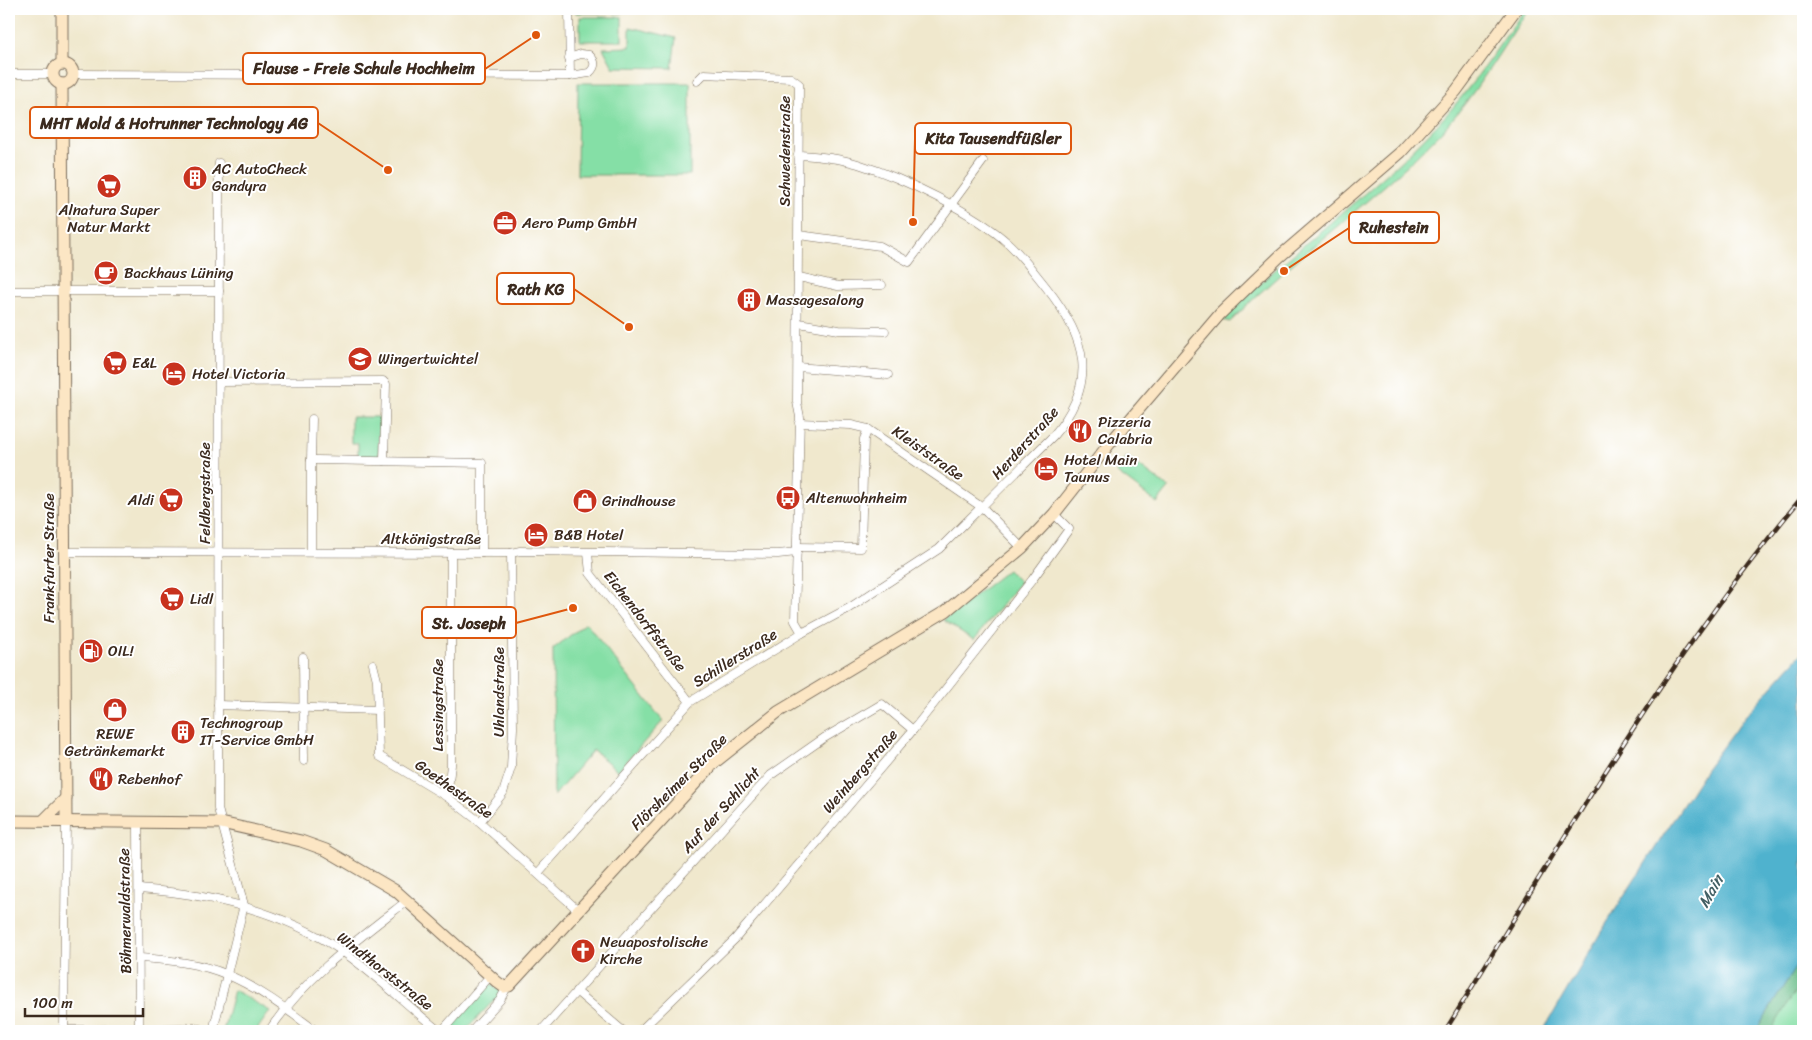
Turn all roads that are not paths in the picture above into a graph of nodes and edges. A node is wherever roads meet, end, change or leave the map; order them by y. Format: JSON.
{"nodes":[{"id":1,"x":62,"y":9,"type":"edge"},
{"id":2,"x":569,"y":9,"type":"edge"},
{"id":3,"x":1516,"y":9,"type":"edge"},
{"id":4,"x":569,"y":58,"type":"junction"},
{"id":5,"x":62,"y":64,"type":"junction"},
{"id":6,"x":9,"y":74,"type":"edge"},
{"id":7,"x":53,"y":74,"type":"junction"},
{"id":8,"x":72,"y":74,"type":"junction"},
{"id":9,"x":570,"y":76,"type":"junction"},
{"id":10,"x":697,"y":81,"type":"dead end"},
{"id":11,"x":62,"y":84,"type":"junction"},
{"id":12,"x":798,"y":155,"type":"junction"},
{"id":13,"x":983,"y":161,"type":"dead end"},
{"id":14,"x":219,"y":163,"type":"dead end"},
{"id":15,"x":951,"y":206,"type":"junction"},
{"id":16,"x":799,"y":235,"type":"junction"},
{"id":17,"x":799,"y":277,"type":"junction"},
{"id":18,"x":882,"y":285,"type":"dead end"},
{"id":19,"x":9,"y":291,"type":"edge"},
{"id":20,"x":63,"y":291,"type":"junction"},
{"id":21,"x":219,"y":291,"type":"junction"},
{"id":22,"x":799,"y":322,"type":"junction"},
{"id":23,"x":885,"y":331,"type":"dead end"},
{"id":24,"x":798,"y":367,"type":"junction"},
{"id":25,"x":888,"y":374,"type":"dead end"},
{"id":26,"x":219,"y":382,"type":"junction"},
{"id":27,"x":312,"y":419,"type":"dead end"},
{"id":28,"x":799,"y":423,"type":"junction"},
{"id":29,"x":868,"y":429,"type":"junction"},
{"id":30,"x":312,"y":460,"type":"junction"},
{"id":31,"x":384,"y":461,"type":"junction"},
{"id":32,"x":983,"y":508,"type":"junction"},
{"id":33,"x":1054,"y":514,"type":"junction"},
{"id":34,"x":1022,"y":548,"type":"junction"},
{"id":35,"x":797,"y":549,"type":"junction"},
{"id":36,"x":219,"y":551,"type":"junction"},
{"id":37,"x":64,"y":552,"type":"junction"},
{"id":38,"x":311,"y":552,"type":"junction"},
{"id":39,"x":451,"y":553,"type":"junction"},
{"id":40,"x":482,"y":553,"type":"junction"},
{"id":41,"x":511,"y":553,"type":"junction"},
{"id":42,"x":588,"y":553,"type":"junction"},
{"id":43,"x":802,"y":633,"type":"junction"},
{"id":44,"x":303,"y":657,"type":"dead end"},
{"id":45,"x":373,"y":664,"type":"dead end"},
{"id":46,"x":690,"y":702,"type":"junction"},
{"id":47,"x":218,"y":705,"type":"junction"},
{"id":48,"x":304,"y":708,"type":"junction"},
{"id":49,"x":378,"y":710,"type":"junction"},
{"id":50,"x":913,"y":730,"type":"junction"},
{"id":51,"x":304,"y":761,"type":"dead end"},
{"id":52,"x":446,"y":797,"type":"junction"},
{"id":53,"x":66,"y":798,"type":"junction"},
{"id":54,"x":44,"y":820,"type":"junction"},
{"id":55,"x":9,"y":821,"type":"edge"},
{"id":56,"x":66,"y":821,"type":"junction"},
{"id":57,"x":138,"y":822,"type":"junction"},
{"id":58,"x":480,"y":822,"type":"junction"},
{"id":59,"x":221,"y":824,"type":"junction"},
{"id":60,"x":538,"y":873,"type":"junction"},
{"id":61,"x":140,"y":889,"type":"junction"},
{"id":62,"x":408,"y":900,"type":"junction"},
{"id":63,"x":244,"y":905,"type":"junction"},
{"id":64,"x":579,"y":911,"type":"junction"},
{"id":65,"x":342,"y":951,"type":"junction"},
{"id":66,"x":140,"y":958,"type":"junction"},
{"id":67,"x":228,"y":975,"type":"junction"},
{"id":68,"x":490,"y":976,"type":"junction"},
{"id":69,"x":507,"y":987,"type":"junction"},
{"id":70,"x":576,"y":991,"type":"junction"},
{"id":71,"x":284,"y":1008,"type":"junction"},
{"id":72,"x":139,"y":1029,"type":"junction"},
{"id":73,"x":64,"y":1030,"type":"edge"},
{"id":74,"x":211,"y":1031,"type":"edge"},
{"id":75,"x":269,"y":1031,"type":"edge"},
{"id":76,"x":316,"y":1031,"type":"edge"},
{"id":77,"x":441,"y":1031,"type":"edge"},
{"id":78,"x":472,"y":1031,"type":"edge"},
{"id":79,"x":540,"y":1031,"type":"edge"},
{"id":80,"x":623,"y":1031,"type":"edge"},
{"id":81,"x":640,"y":1031,"type":"edge"}],
"edges":[{"from":1,"to":5,"type":"main road"},
{"from":2,"to":4,"type":"street"},
{"from":3,"to":33,"type":"main road","name":"Flörsheimer Straße"},
{"from":4,"to":9,"type":"street"},
{"from":4,"to":9,"type":"street"},
{"from":5,"to":7,"type":"main road"},
{"from":5,"to":8,"type":"main road"},
{"from":6,"to":7,"type":"street"},
{"from":7,"to":11,"type":"main road"},
{"from":8,"to":9,"type":"street"},
{"from":8,"to":11,"type":"main road"},
{"from":10,"to":12,"type":"street","name":"Schwedenstraße"},
{"from":11,"to":20,"type":"main road","name":"Frankfurter Straße"},
{"from":12,"to":15,"type":"street","name":"Herderstraße"},
{"from":12,"to":16,"type":"street","name":"Schwedenstraße"},
{"from":13,"to":15,"type":"street"},
{"from":14,"to":21,"type":"street","name":"Feldbergstraße"},
{"from":15,"to":16,"type":"street"},
{"from":15,"to":32,"type":"street","name":"Herderstraße"},
{"from":16,"to":17,"type":"street","name":"Schwedenstraße"},
{"from":17,"to":18,"type":"street"},
{"from":17,"to":22,"type":"street","name":"Schwedenstraße"},
{"from":19,"to":20,"type":"street"},
{"from":20,"to":21,"type":"street"},
{"from":20,"to":37,"type":"main road","name":"Frankfurter Straße"},
{"from":21,"to":26,"type":"street","name":"Feldbergstraße"},
{"from":22,"to":23,"type":"street"},
{"from":22,"to":24,"type":"street","name":"Schwedenstraße"},
{"from":24,"to":25,"type":"street"},
{"from":24,"to":28,"type":"street","name":"Schwedenstraße"},
{"from":26,"to":31,"type":"street"},
{"from":26,"to":36,"type":"street","name":"Feldbergstraße"},
{"from":27,"to":30,"type":"street"},
{"from":28,"to":29,"type":"street","name":"Kleiststraße"},
{"from":28,"to":35,"type":"street","name":"Schwedenstraße"},
{"from":29,"to":32,"type":"street","name":"Kleiststraße"},
{"from":29,"to":35,"type":"street"},
{"from":30,"to":31,"type":"street"},
{"from":30,"to":38,"type":"street"},
{"from":31,"to":40,"type":"street"},
{"from":32,"to":34,"type":"street","name":"Kleiststraße"},
{"from":32,"to":43,"type":"street","name":"Schillerstraße"},
{"from":33,"to":34,"type":"main road","name":"Flörsheimer Straße"},
{"from":33,"to":50,"type":"street","name":"Weinbergstraße"},
{"from":34,"to":64,"type":"main road","name":"Flörsheimer Straße"},
{"from":35,"to":42,"type":"street","name":"Altkönigstraße"},
{"from":35,"to":43,"type":"street","name":"Schwedenstraße"},
{"from":36,"to":37,"type":"street","name":"Altkönigstraße"},
{"from":36,"to":38,"type":"street","name":"Altkönigstraße"},
{"from":36,"to":47,"type":"street","name":"Feldbergstraße"},
{"from":37,"to":53,"type":"main road","name":"Frankfurter Straße"},
{"from":38,"to":39,"type":"street","name":"Altkönigstraße"},
{"from":39,"to":40,"type":"street","name":"Altkönigstraße"},
{"from":39,"to":52,"type":"street","name":"Lessingstraße"},
{"from":40,"to":41,"type":"street","name":"Altkönigstraße"},
{"from":41,"to":42,"type":"street","name":"Altkönigstraße"},
{"from":41,"to":58,"type":"street","name":"Uhlandstraße"},
{"from":42,"to":46,"type":"street","name":"Eichendorffstraße"},
{"from":43,"to":46,"type":"street","name":"Schillerstraße"},
{"from":44,"to":48,"type":"street"},
{"from":45,"to":49,"type":"street","name":"Goethestraße"},
{"from":46,"to":60,"type":"street","name":"Schillerstraße"},
{"from":47,"to":48,"type":"street"},
{"from":47,"to":59,"type":"street","name":"Feldbergstraße"},
{"from":48,"to":49,"type":"street"},
{"from":48,"to":51,"type":"street"},
{"from":49,"to":52,"type":"street","name":"Goethestraße"},
{"from":50,"to":70,"type":"street","name":"Auf der Schlicht"},
{"from":50,"to":81,"type":"street","name":"Weinbergstraße"},
{"from":52,"to":58,"type":"street","name":"Goethestraße"},
{"from":53,"to":54,"type":"main road"},
{"from":53,"to":56,"type":"main road","name":"Frankfurter Straße"},
{"from":54,"to":55,"type":"main road"},
{"from":54,"to":56,"type":"main road"},
{"from":56,"to":57,"type":"main road"},
{"from":56,"to":73,"type":"street","name":"Frankfurter Straße"},
{"from":57,"to":59,"type":"main road"},
{"from":57,"to":61,"type":"street","name":"Böhmerwaldstraße"},
{"from":58,"to":60,"type":"street","name":"Goethestraße"},
{"from":59,"to":62,"type":"main road"},
{"from":59,"to":63,"type":"street","name":"Feldbergstraße"},
{"from":60,"to":64,"type":"street","name":"Goethestraße"},
{"from":61,"to":63,"type":"street","name":"Windthorststraße"},
{"from":61,"to":66,"type":"street","name":"Böhmerwaldstraße"},
{"from":62,"to":65,"type":"street"},
{"from":62,"to":68,"type":"main road"},
{"from":63,"to":65,"type":"street","name":"Windthorststraße"},
{"from":63,"to":67,"type":"street"},
{"from":64,"to":69,"type":"main road","name":"Flörsheimer Straße"},
{"from":65,"to":71,"type":"street"},
{"from":65,"to":77,"type":"street","name":"Windthorststraße"},
{"from":66,"to":67,"type":"street"},
{"from":66,"to":72,"type":"street","name":"Böhmerwaldstraße"},
{"from":67,"to":71,"type":"street"},
{"from":67,"to":74,"type":"street"},
{"from":68,"to":69,"type":"main road"},
{"from":68,"to":77,"type":"street"},
{"from":69,"to":78,"type":"street","name":"Flörsheimer Straße"},
{"from":70,"to":79,"type":"street","name":"Auf der Schlicht"},
{"from":70,"to":80,"type":"street"},
{"from":71,"to":75,"type":"street"},
{"from":71,"to":76,"type":"street"},
{"from":72,"to":73,"type":"street"},
{"from":72,"to":74,"type":"street"}]}
